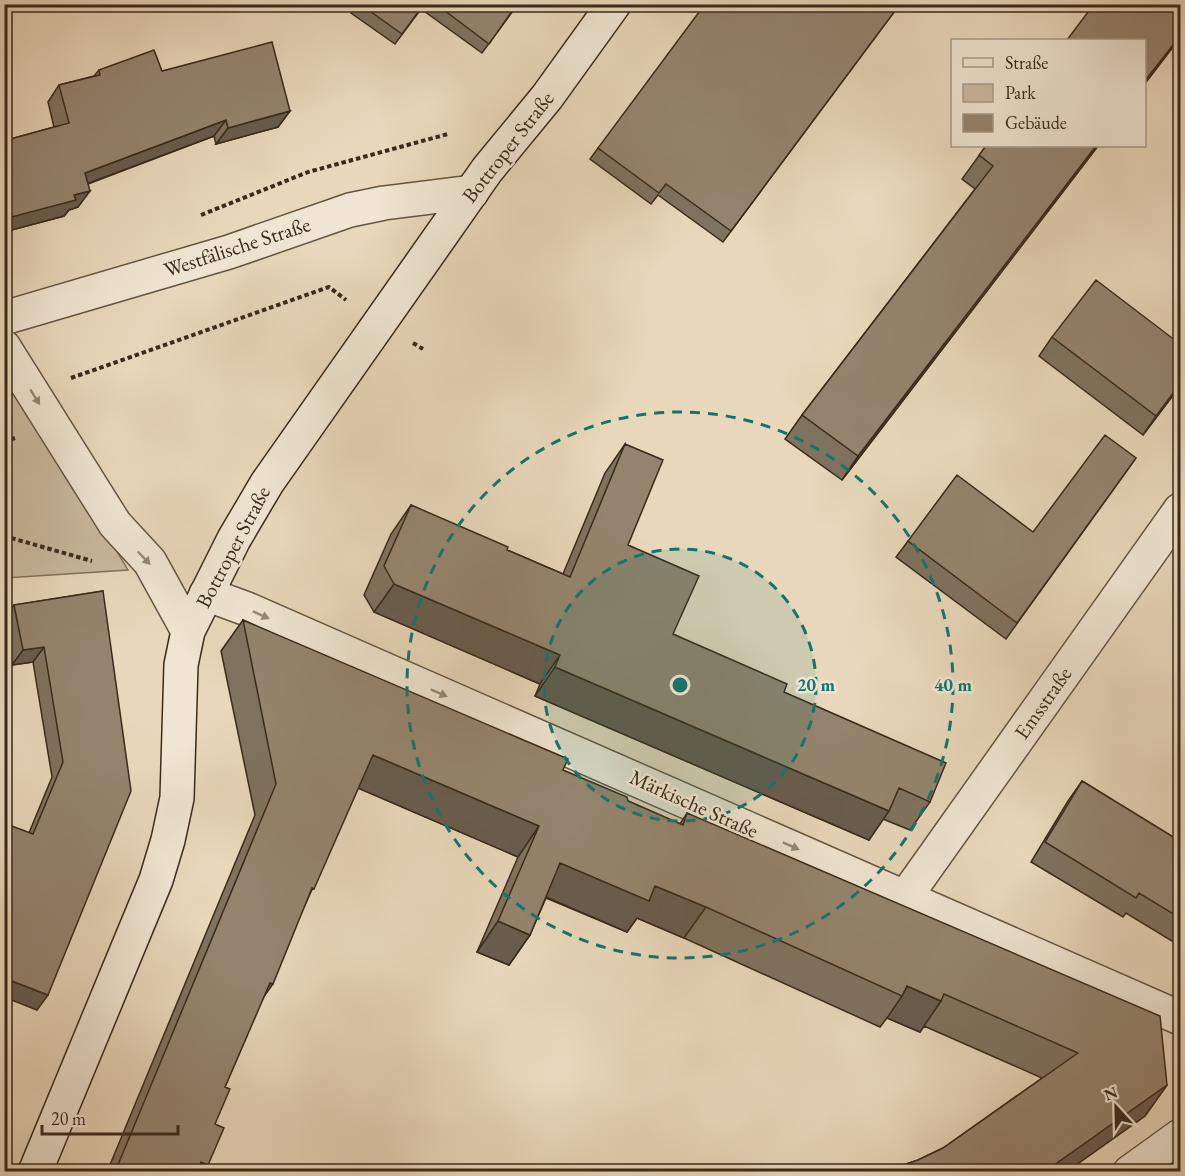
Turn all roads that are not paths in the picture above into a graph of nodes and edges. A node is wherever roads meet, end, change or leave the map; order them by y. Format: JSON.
{"nodes":[{"id":1,"x":614,"y":4,"type":"edge"},
{"id":2,"x":472,"y":192,"type":"junction"},
{"id":3,"x":4,"y":318,"type":"edge"},
{"id":4,"x":4,"y":347,"type":"edge"},
{"id":5,"x":1180,"y":510,"type":"edge"},
{"id":6,"x":206,"y":594,"type":"junction"},
{"id":7,"x":188,"y":631,"type":"junction"},
{"id":8,"x":906,"y":896,"type":"junction"},
{"id":9,"x":1180,"y":1018,"type":"edge"},
{"id":10,"x":1180,"y":1136,"type":"edge"},
{"id":11,"x":35,"y":1172,"type":"edge"},
{"id":12,"x":1130,"y":1172,"type":"edge"}],
"edges":[{"from":1,"to":2,"type":"street","name":"Bottroper Straße"},
{"from":2,"to":3,"type":"street","name":"Westfälische Straße"},
{"from":2,"to":6,"type":"street","name":"Bottroper Straße"},
{"from":4,"to":7,"type":"street","one_way":true},
{"from":5,"to":8,"type":"street","name":"Emsstraße"},
{"from":6,"to":7,"type":"street","name":"Bottroper Straße"},
{"from":6,"to":8,"type":"street","name":"Märkische Straße","one_way":true},
{"from":7,"to":11,"type":"street","name":"Bottroper Straße"},
{"from":8,"to":9,"type":"street","name":"Märkische Straße"},
{"from":10,"to":12,"type":"street"}]}
